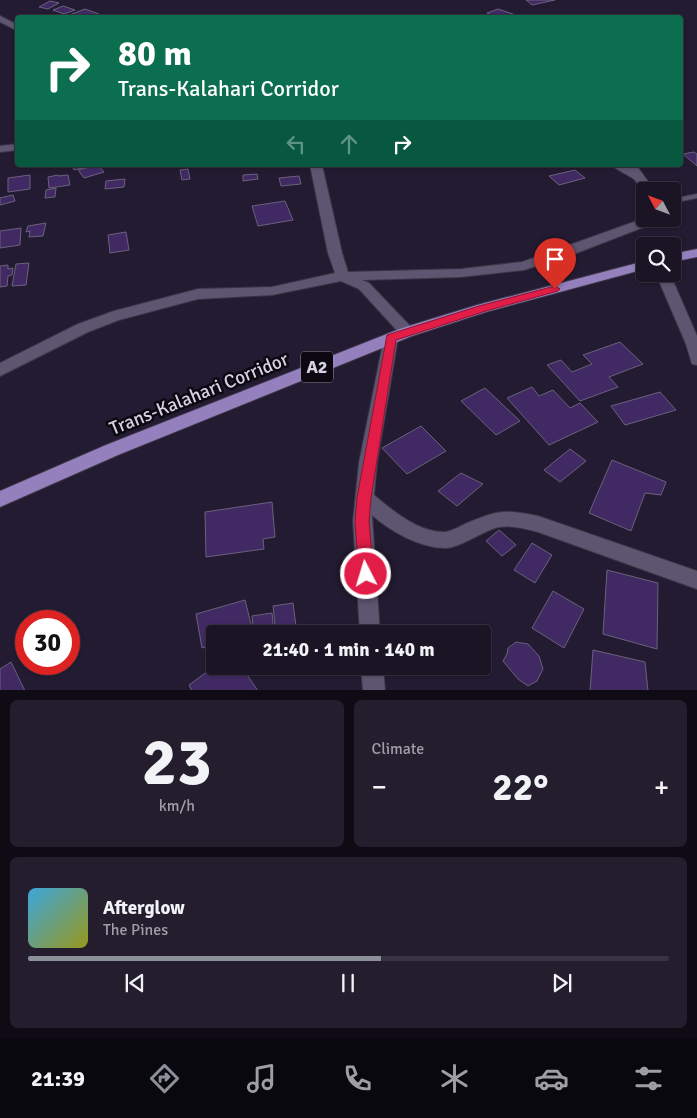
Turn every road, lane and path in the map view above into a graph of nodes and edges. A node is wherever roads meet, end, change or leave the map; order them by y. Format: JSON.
{"nodes":[{"id":1,"x":0,"y":18,"type":"edge"},
{"id":2,"x":15,"y":27,"type":"edge"},
{"id":3,"x":15,"y":148,"type":"edge"},
{"id":4,"x":0,"y":149,"type":"edge"},
{"id":5,"x":316,"y":167,"type":"edge"},
{"id":6,"x":620,"y":167,"type":"edge"},
{"id":7,"x":631,"y":167,"type":"edge"},
{"id":8,"x":638,"y":176,"type":"junction"},
{"id":9,"x":642,"y":182,"type":"edge"},
{"id":10,"x":697,"y":196,"type":"edge"},
{"id":11,"x":681,"y":199,"type":"edge"},
{"id":12,"x":636,"y":225,"type":"edge"},
{"id":13,"x":697,"y":253,"type":"edge"},
{"id":14,"x":681,"y":256,"type":"edge"},
{"id":15,"x":636,"y":267,"type":"edge"},
{"id":16,"x":344,"y":276,"type":"junction"},
{"id":17,"x":666,"y":282,"type":"edge"},
{"id":18,"x":407,"y":332,"type":"junction"},
{"id":19,"x":391,"y":338,"type":"junction"},
{"id":20,"x":697,"y":360,"type":"edge"},
{"id":21,"x":0,"y":370,"type":"edge"},
{"id":22,"x":364,"y":498,"type":"junction"},
{"id":23,"x":0,"y":499,"type":"edge"},
{"id":24,"x":697,"y":580,"type":"edge"},
{"id":25,"x":369,"y":625,"type":"edge"},
{"id":26,"x":373,"y":675,"type":"edge"},
{"id":27,"x":374,"y":690,"type":"edge"}],
"edges":[{"from":1,"to":2,"type":"street"},
{"from":3,"to":4,"type":"street"},
{"from":5,"to":16,"type":"street"},
{"from":6,"to":8,"type":"street"},
{"from":7,"to":8,"type":"street"},
{"from":8,"to":9,"type":"street"},
{"from":10,"to":11,"type":"lane"},
{"from":12,"to":16,"type":"street"},
{"from":13,"to":14,"type":"highway"},
{"from":15,"to":18,"type":"highway","name":"Trans-Kalahari Corridor","number":"A2"},
{"from":16,"to":18,"type":"street"},
{"from":16,"to":21,"type":"street"},
{"from":17,"to":20,"type":"street"},
{"from":18,"to":19,"type":"highway","name":"Trans-Kalahari Corridor","number":"A2"},
{"from":19,"to":22,"type":"street"},
{"from":19,"to":23,"type":"highway","name":"Trans-Kalahari Corridor","number":"A2"},
{"from":22,"to":24,"type":"street"},
{"from":22,"to":25,"type":"street"},
{"from":26,"to":27,"type":"street"}]}
